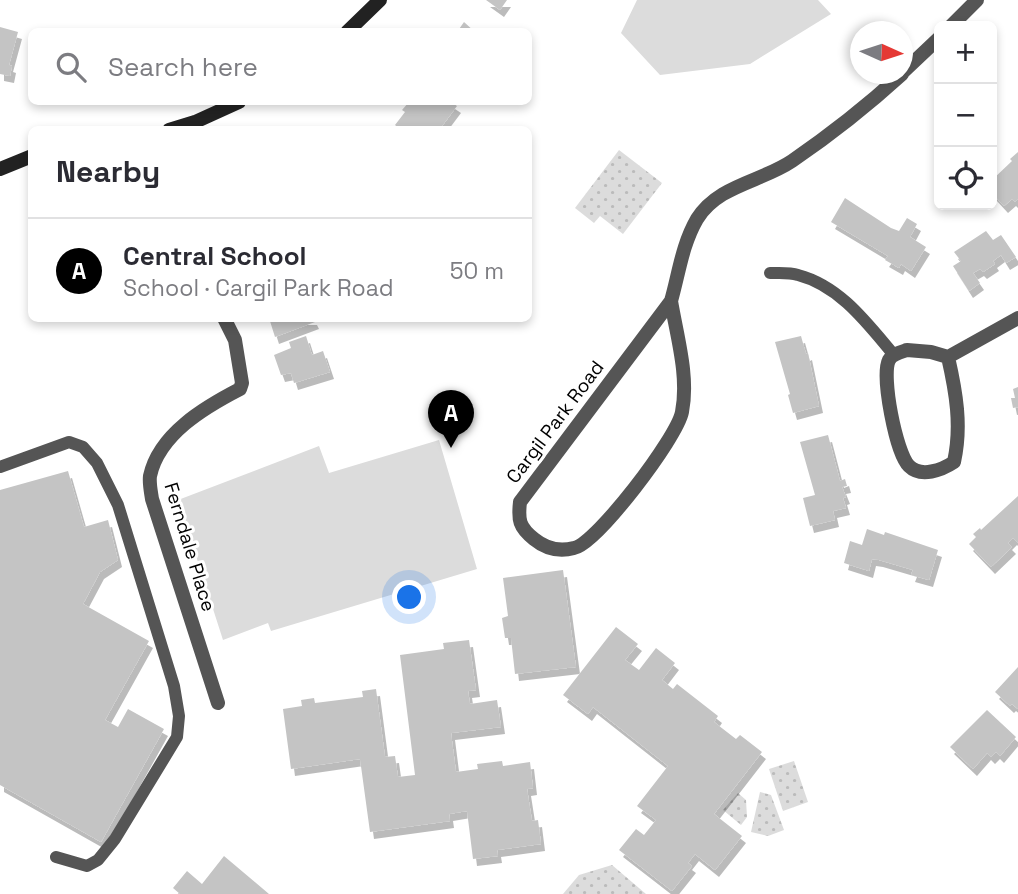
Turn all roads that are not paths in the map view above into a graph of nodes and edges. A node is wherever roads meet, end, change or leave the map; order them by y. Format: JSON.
{"nodes":[{"id":1,"x":380,"y":0,"type":"edge"},
{"id":2,"x":977,"y":0,"type":"edge"},
{"id":3,"x":956,"y":21,"type":"edge"},
{"id":4,"x":351,"y":28,"type":"edge"},
{"id":5,"x":934,"y":43,"type":"edge"},
{"id":6,"x":913,"y":63,"type":"edge"},
{"id":7,"x":890,"y":84,"type":"edge"},
{"id":8,"x":232,"y":105,"type":"edge"},
{"id":9,"x":182,"y":126,"type":"edge"},
{"id":10,"x":28,"y":158,"type":"edge"},
{"id":11,"x":0,"y":169,"type":"edge"},
{"id":12,"x":770,"y":272,"type":"dead end"},
{"id":13,"x":671,"y":301,"type":"junction"},
{"id":14,"x":1018,"y":318,"type":"edge"},
{"id":15,"x":226,"y":322,"type":"edge"},
{"id":16,"x":894,"y":355,"type":"junction"},
{"id":17,"x":948,"y":357,"type":"junction"},
{"id":18,"x":0,"y":467,"type":"edge"},
{"id":19,"x":218,"y":703,"type":"dead end"},
{"id":20,"x":56,"y":856,"type":"dead end"}],
"edges":[{"from":1,"to":4,"type":"main road"},
{"from":2,"to":3,"type":"street"},
{"from":5,"to":6,"type":"street","name":"Cargil Park Road"},
{"from":7,"to":13,"type":"street","name":"Cargil Park Road"},
{"from":8,"to":9,"type":"main road"},
{"from":10,"to":11,"type":"main road"},
{"from":12,"to":16,"type":"lane"},
{"from":13,"to":13,"type":"street","name":"Cargil Park Road"},
{"from":14,"to":17,"type":"street"},
{"from":15,"to":19,"type":"street","name":"Ferndale Place"},
{"from":16,"to":17,"type":"street"},
{"from":16,"to":17,"type":"street"},
{"from":18,"to":20,"type":"lane"}]}
